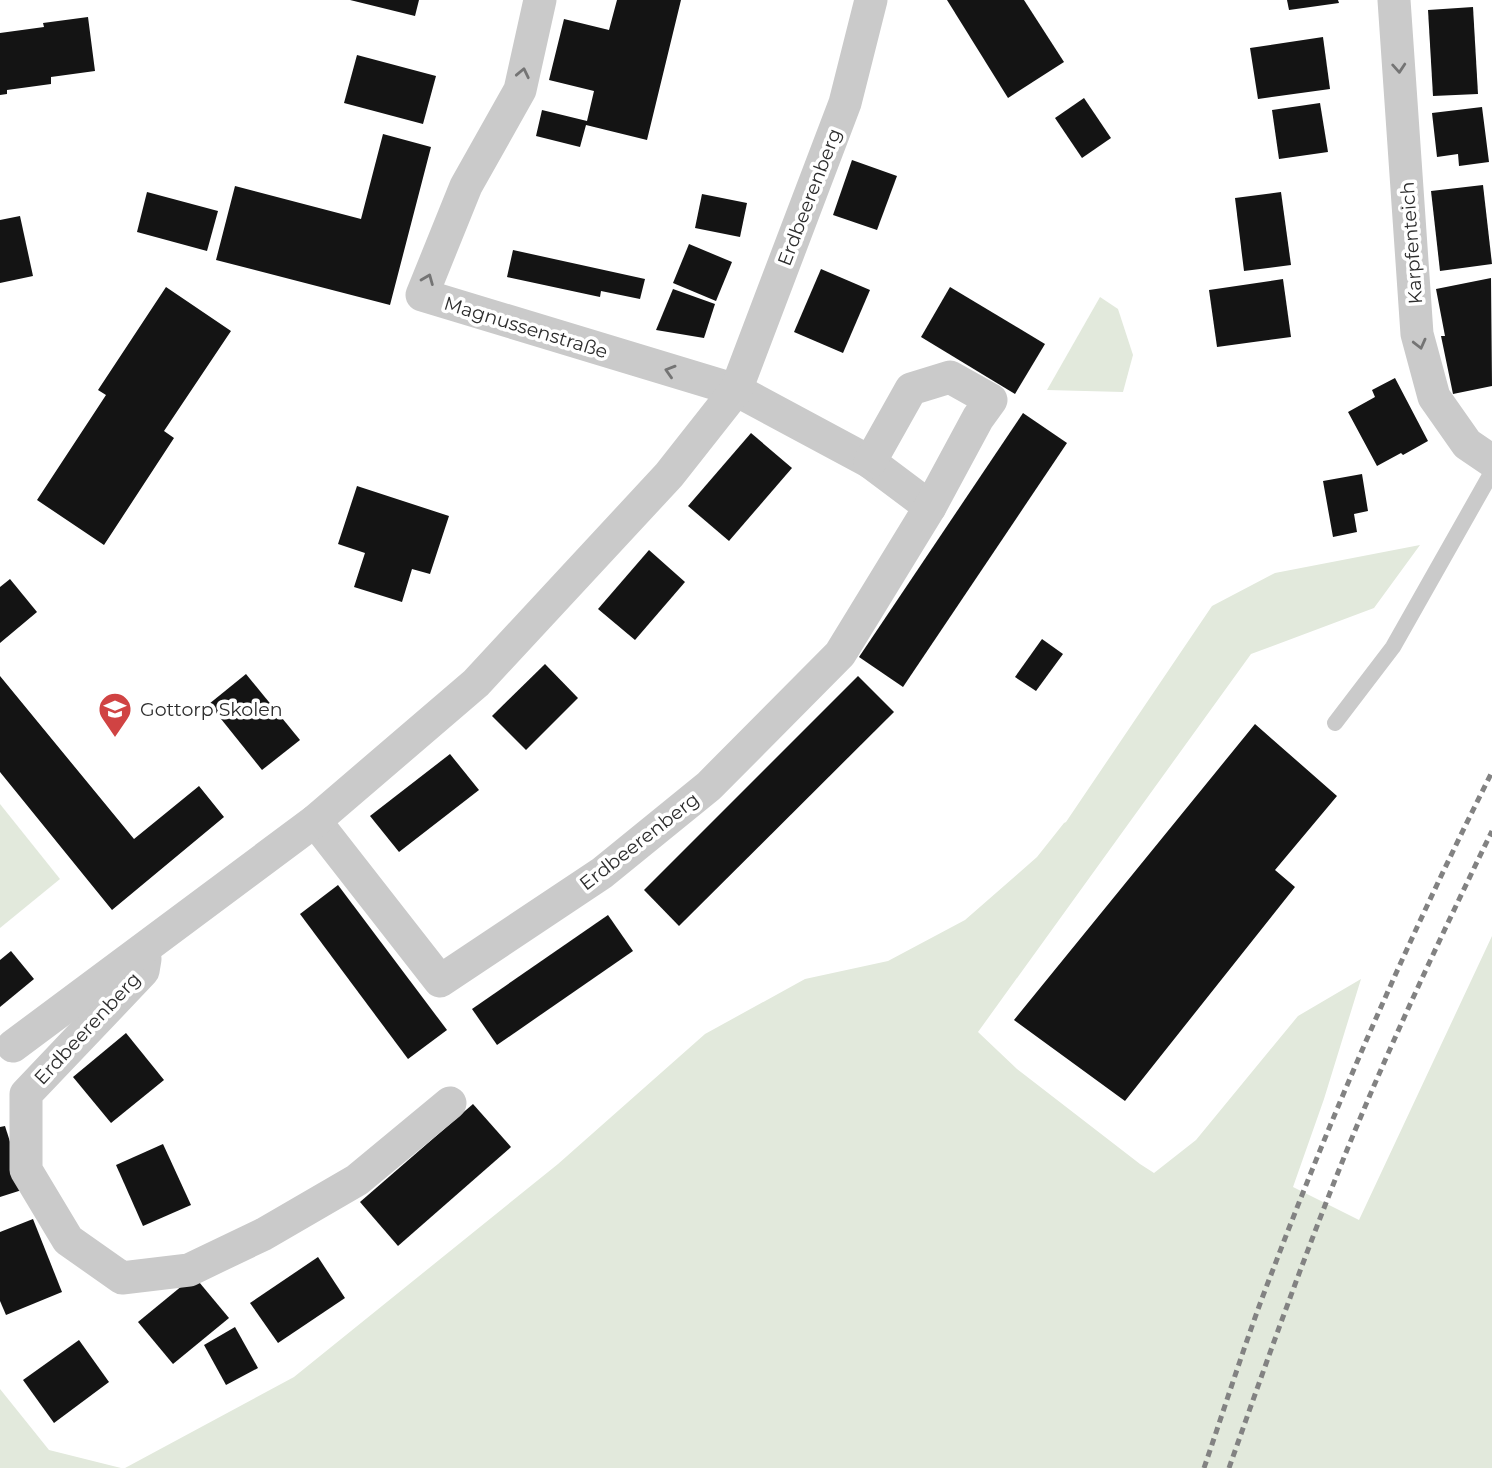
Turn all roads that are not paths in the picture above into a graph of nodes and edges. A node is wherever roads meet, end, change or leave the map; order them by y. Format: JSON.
{"nodes":[{"id":1,"x":540,"y":0,"type":"edge"},
{"id":2,"x":871,"y":0,"type":"edge"},
{"id":3,"x":1394,"y":0,"type":"edge"},
{"id":4,"x":736,"y":390,"type":"junction"},
{"id":5,"x":1492,"y":461,"type":"edge"},
{"id":6,"x":870,"y":462,"type":"junction"},
{"id":7,"x":1492,"y":472,"type":"edge"},
{"id":8,"x":930,"y":507,"type":"junction"},
{"id":9,"x":1335,"y":723,"type":"dead end"},
{"id":10,"x":315,"y":821,"type":"junction"},
{"id":11,"x":147,"y":946,"type":"junction"},
{"id":12,"x":13,"y":1046,"type":"dead end"},
{"id":13,"x":450,"y":1103,"type":"dead end"}],
"edges":[{"from":4,"to":1,"type":"street","name":"Magnussenstraße","one_way":true},
{"from":2,"to":4,"type":"street","name":"Erdbeerenberg"},
{"from":3,"to":5,"type":"street","name":"Karpfenteich","one_way":true},
{"from":4,"to":6,"type":"street"},
{"from":4,"to":10,"type":"street","name":"Erdbeerenberg"},
{"from":6,"to":8,"type":"street"},
{"from":6,"to":8,"type":"street","name":"Erdbeerenberg"},
{"from":7,"to":9,"type":"lane"},
{"from":8,"to":10,"type":"street","name":"Erdbeerenberg"},
{"from":10,"to":11,"type":"street","name":"Erdbeerenberg"},
{"from":11,"to":12,"type":"street","name":"Erdbeerenberg"},
{"from":11,"to":13,"type":"street","name":"Erdbeerenberg"}]}
